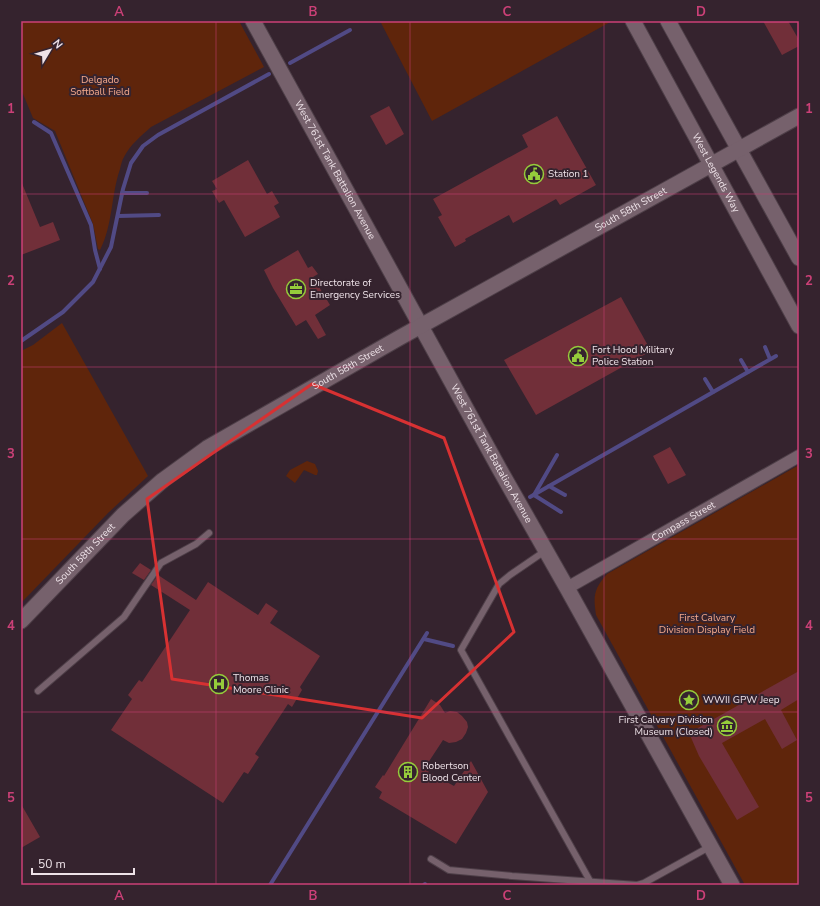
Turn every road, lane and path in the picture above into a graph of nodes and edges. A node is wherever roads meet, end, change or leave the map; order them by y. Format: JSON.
{"nodes":[{"id":1,"x":253,"y":21,"type":"edge"},
{"id":2,"x":633,"y":21,"type":"edge"},
{"id":3,"x":668,"y":21,"type":"edge"},
{"id":4,"x":799,"y":116,"type":"edge"},
{"id":5,"x":739,"y":149,"type":"junction"},
{"id":6,"x":712,"y":164,"type":"junction"},
{"id":7,"x":799,"y":258,"type":"edge"},
{"id":8,"x":421,"y":326,"type":"junction"},
{"id":9,"x":799,"y":326,"type":"edge"},
{"id":10,"x":799,"y":456,"type":"edge"},
{"id":11,"x":209,"y":533,"type":"dead end"},
{"id":12,"x":546,"y":550,"type":"junction"},
{"id":13,"x":567,"y":588,"type":"junction"},
{"id":14,"x":21,"y":621,"type":"edge"},
{"id":15,"x":38,"y":691,"type":"dead end"},
{"id":16,"x":711,"y":846,"type":"junction"},
{"id":17,"x":431,"y":859,"type":"dead end"},
{"id":18,"x":590,"y":881,"type":"junction"},
{"id":19,"x":732,"y":885,"type":"edge"}],
"edges":[{"from":1,"to":8,"type":"street","name":"West 761st Tank Battalion Avenue"},
{"from":2,"to":6,"type":"street","name":"West Legends Way"},
{"from":3,"to":5,"type":"street"},
{"from":4,"to":5,"type":"street","name":"South 58th Street"},
{"from":5,"to":6,"type":"street","name":"South 58th Street"},
{"from":5,"to":7,"type":"street"},
{"from":6,"to":8,"type":"street","name":"South 58th Street"},
{"from":6,"to":9,"type":"street","name":"West Legends Way"},
{"from":8,"to":12,"type":"street","name":"West 761st Tank Battalion Avenue"},
{"from":8,"to":14,"type":"street","name":"South 58th Street"},
{"from":10,"to":13,"type":"street","name":"Compass Street"},
{"from":11,"to":15,"type":"lane"},
{"from":12,"to":13,"type":"street","name":"West 761st Tank Battalion Avenue"},
{"from":12,"to":18,"type":"lane"},
{"from":13,"to":16,"type":"street","name":"West 761st Tank Battalion Avenue"},
{"from":16,"to":18,"type":"lane"},
{"from":16,"to":19,"type":"street","name":"West 761st Tank Battalion Avenue"},
{"from":17,"to":18,"type":"lane"}]}
